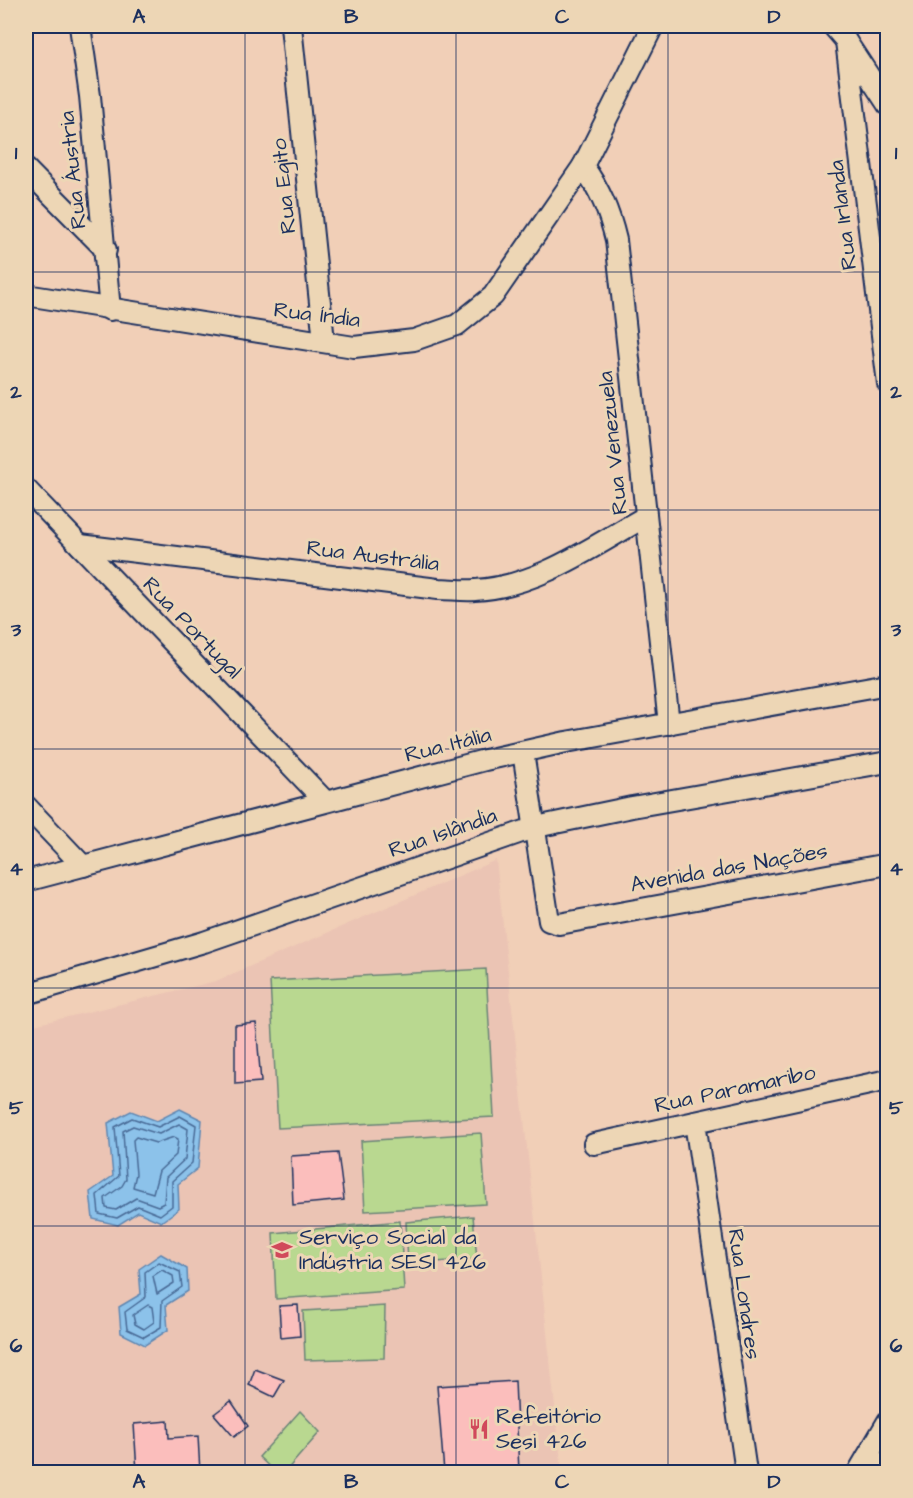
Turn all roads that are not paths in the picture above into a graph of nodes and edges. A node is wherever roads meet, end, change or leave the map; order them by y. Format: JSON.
{"nodes":[{"id":1,"x":80,"y":26,"type":"edge"},
{"id":2,"x":291,"y":26,"type":"edge"},
{"id":3,"x":653,"y":26,"type":"edge"},
{"id":4,"x":833,"y":26,"type":"edge"},
{"id":5,"x":846,"y":41,"type":"junction"},
{"id":6,"x":888,"y":105,"type":"edge"},
{"id":7,"x":582,"y":166,"type":"junction"},
{"id":8,"x":26,"y":169,"type":"edge"},
{"id":9,"x":106,"y":250,"type":"junction"},
{"id":10,"x":26,"y":295,"type":"edge"},
{"id":11,"x":110,"y":310,"type":"junction"},
{"id":12,"x":324,"y":340,"type":"junction"},
{"id":13,"x":888,"y":384,"type":"edge"},
{"id":14,"x":26,"y":489,"type":"edge"},
{"id":15,"x":645,"y":517,"type":"junction"},
{"id":16,"x":80,"y":545,"type":"junction"},
{"id":17,"x":888,"y":684,"type":"edge"},
{"id":18,"x":669,"y":724,"type":"junction"},
{"id":19,"x":523,"y":752,"type":"junction"},
{"id":20,"x":888,"y":762,"type":"edge"},
{"id":21,"x":324,"y":800,"type":"junction"},
{"id":22,"x":26,"y":806,"type":"edge"},
{"id":23,"x":536,"y":827,"type":"junction"},
{"id":24,"x":888,"y":864,"type":"edge"},
{"id":25,"x":83,"y":866,"type":"junction"},
{"id":26,"x":26,"y":881,"type":"edge"},
{"id":27,"x":26,"y":994,"type":"edge"},
{"id":28,"x":888,"y":1080,"type":"edge"},
{"id":29,"x":695,"y":1122,"type":"junction"},
{"id":30,"x":594,"y":1144,"type":"dead end"},
{"id":31,"x":888,"y":1421,"type":"edge"},
{"id":32,"x":862,"y":1465,"type":"edge"},
{"id":33,"x":888,"y":1469,"type":"edge"},
{"id":34,"x":746,"y":1473,"type":"edge"}],
"edges":[{"from":1,"to":9,"type":"street","name":"Rua Áustria"},
{"from":2,"to":12,"type":"street","name":"Rua Egito"},
{"from":3,"to":7,"type":"street","name":"Rua Índia"},
{"from":4,"to":5,"type":"street"},
{"from":5,"to":6,"type":"street"},
{"from":5,"to":13,"type":"street","name":"Rua Irlanda"},
{"from":7,"to":12,"type":"street","name":"Rua Índia"},
{"from":7,"to":15,"type":"street","name":"Rua Venezuela"},
{"from":8,"to":9,"type":"street"},
{"from":9,"to":11,"type":"street","name":"Rua Áustria"},
{"from":10,"to":11,"type":"street","name":"Rua Índia"},
{"from":11,"to":12,"type":"street","name":"Rua Índia"},
{"from":14,"to":16,"type":"street","name":"Rua Portugal"},
{"from":15,"to":16,"type":"street","name":"Rua Austrália"},
{"from":15,"to":18,"type":"street","name":"Rua Venezuela"},
{"from":16,"to":21,"type":"street","name":"Rua Portugal"},
{"from":17,"to":18,"type":"street","name":"Rua Itália"},
{"from":18,"to":19,"type":"street","name":"Rua Itália"},
{"from":19,"to":21,"type":"street","name":"Rua Itália"},
{"from":19,"to":23,"type":"street"},
{"from":20,"to":23,"type":"street","name":"Rua Islândia"},
{"from":21,"to":25,"type":"street","name":"Rua Itália"},
{"from":22,"to":25,"type":"street"},
{"from":23,"to":24,"type":"street","name":"Avenida das Nações"},
{"from":23,"to":27,"type":"street","name":"Rua Islândia"},
{"from":25,"to":26,"type":"street","name":"Rua Itália"},
{"from":28,"to":29,"type":"street","name":"Rua Paramaribo"},
{"from":29,"to":30,"type":"street","name":"Rua Paramaribo"},
{"from":29,"to":34,"type":"street","name":"Rua Londres"},
{"from":31,"to":32,"type":"street"},
{"from":32,"to":33,"type":"street"}]}
